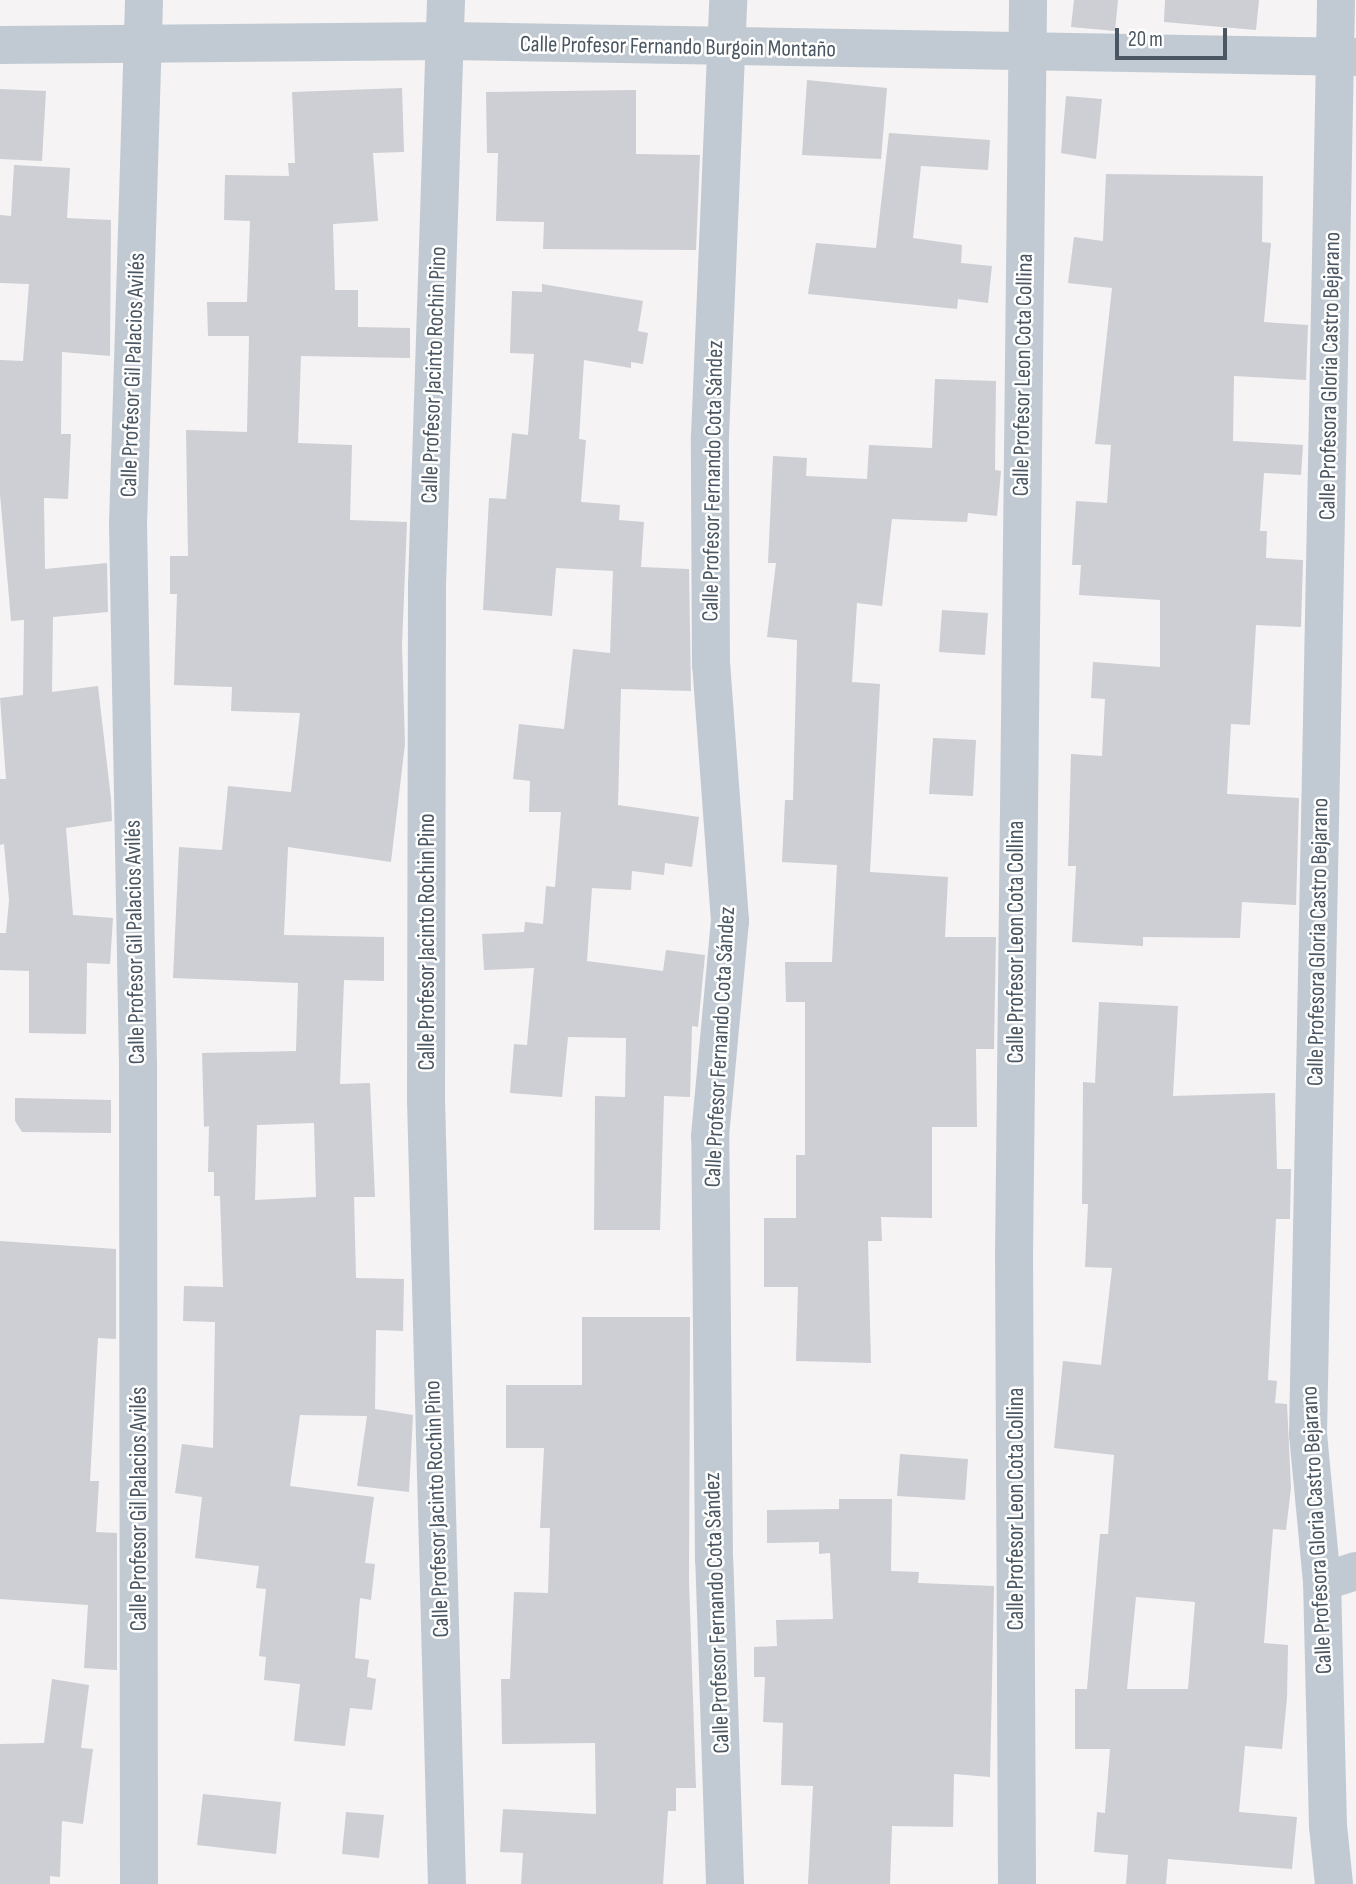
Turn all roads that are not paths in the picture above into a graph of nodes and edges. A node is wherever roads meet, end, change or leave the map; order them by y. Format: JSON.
{"nodes":[{"id":1,"x":144,"y":0,"type":"edge"},
{"id":2,"x":446,"y":0,"type":"edge"},
{"id":3,"x":728,"y":0,"type":"edge"},
{"id":4,"x":1028,"y":0,"type":"edge"},
{"id":5,"x":1336,"y":0,"type":"edge"},
{"id":6,"x":447,"y":41,"type":"junction"},
{"id":7,"x":145,"y":44,"type":"junction"},
{"id":8,"x":0,"y":45,"type":"edge"},
{"id":9,"x":727,"y":50,"type":"junction"},
{"id":10,"x":1028,"y":52,"type":"junction"},
{"id":11,"x":1347,"y":57,"type":"edge"},
{"id":12,"x":1339,"y":1576,"type":"edge"},
{"id":13,"x":1340,"y":1666,"type":"edge"},
{"id":14,"x":139,"y":1884,"type":"edge"},
{"id":15,"x":447,"y":1884,"type":"edge"},
{"id":16,"x":725,"y":1884,"type":"edge"},
{"id":17,"x":1017,"y":1884,"type":"edge"},
{"id":18,"x":1334,"y":1884,"type":"edge"}],
"edges":[{"from":1,"to":7,"type":"street","name":"Calle Profesor Gil Palacios Avilés"},
{"from":2,"to":6,"type":"street","name":"Calle Profesor Jacinto Rochin Pino"},
{"from":3,"to":9,"type":"street","name":"Calle Profesor Fernando Cota Sández"},
{"from":4,"to":10,"type":"street","name":"Calle Profesor Leon Cota Collina"},
{"from":5,"to":11,"type":"street","name":"Calle Profesora Gloria Castro Bejarano"},
{"from":6,"to":7,"type":"street","name":"Calle Profesor Fernando Burgoin Montaño"},
{"from":6,"to":9,"type":"street","name":"Calle Profesor Fernando Burgoin Montaño"},
{"from":6,"to":15,"type":"street","name":"Calle Profesor Jacinto Rochin Pino"},
{"from":7,"to":8,"type":"street","name":"Calle Profesor Fernando Burgoin Montaño"},
{"from":7,"to":14,"type":"street","name":"Calle Profesor Gil Palacios Avilés"},
{"from":9,"to":10,"type":"street","name":"Calle Profesor Fernando Burgoin Montaño"},
{"from":9,"to":16,"type":"street","name":"Calle Profesor Fernando Cota Sández"},
{"from":10,"to":11,"type":"street","name":"Calle Profesor Fernando Burgoin Montaño"},
{"from":10,"to":17,"type":"street","name":"Calle Profesor Leon Cota Collina"},
{"from":11,"to":12,"type":"street","name":"Calle Profesora Gloria Castro Bejarano"},
{"from":12,"to":13,"type":"street","name":"Calle Profesora Gloria Castro Bejarano"},
{"from":13,"to":18,"type":"street","name":"Calle Profesora Gloria Castro Bejarano"}]}
